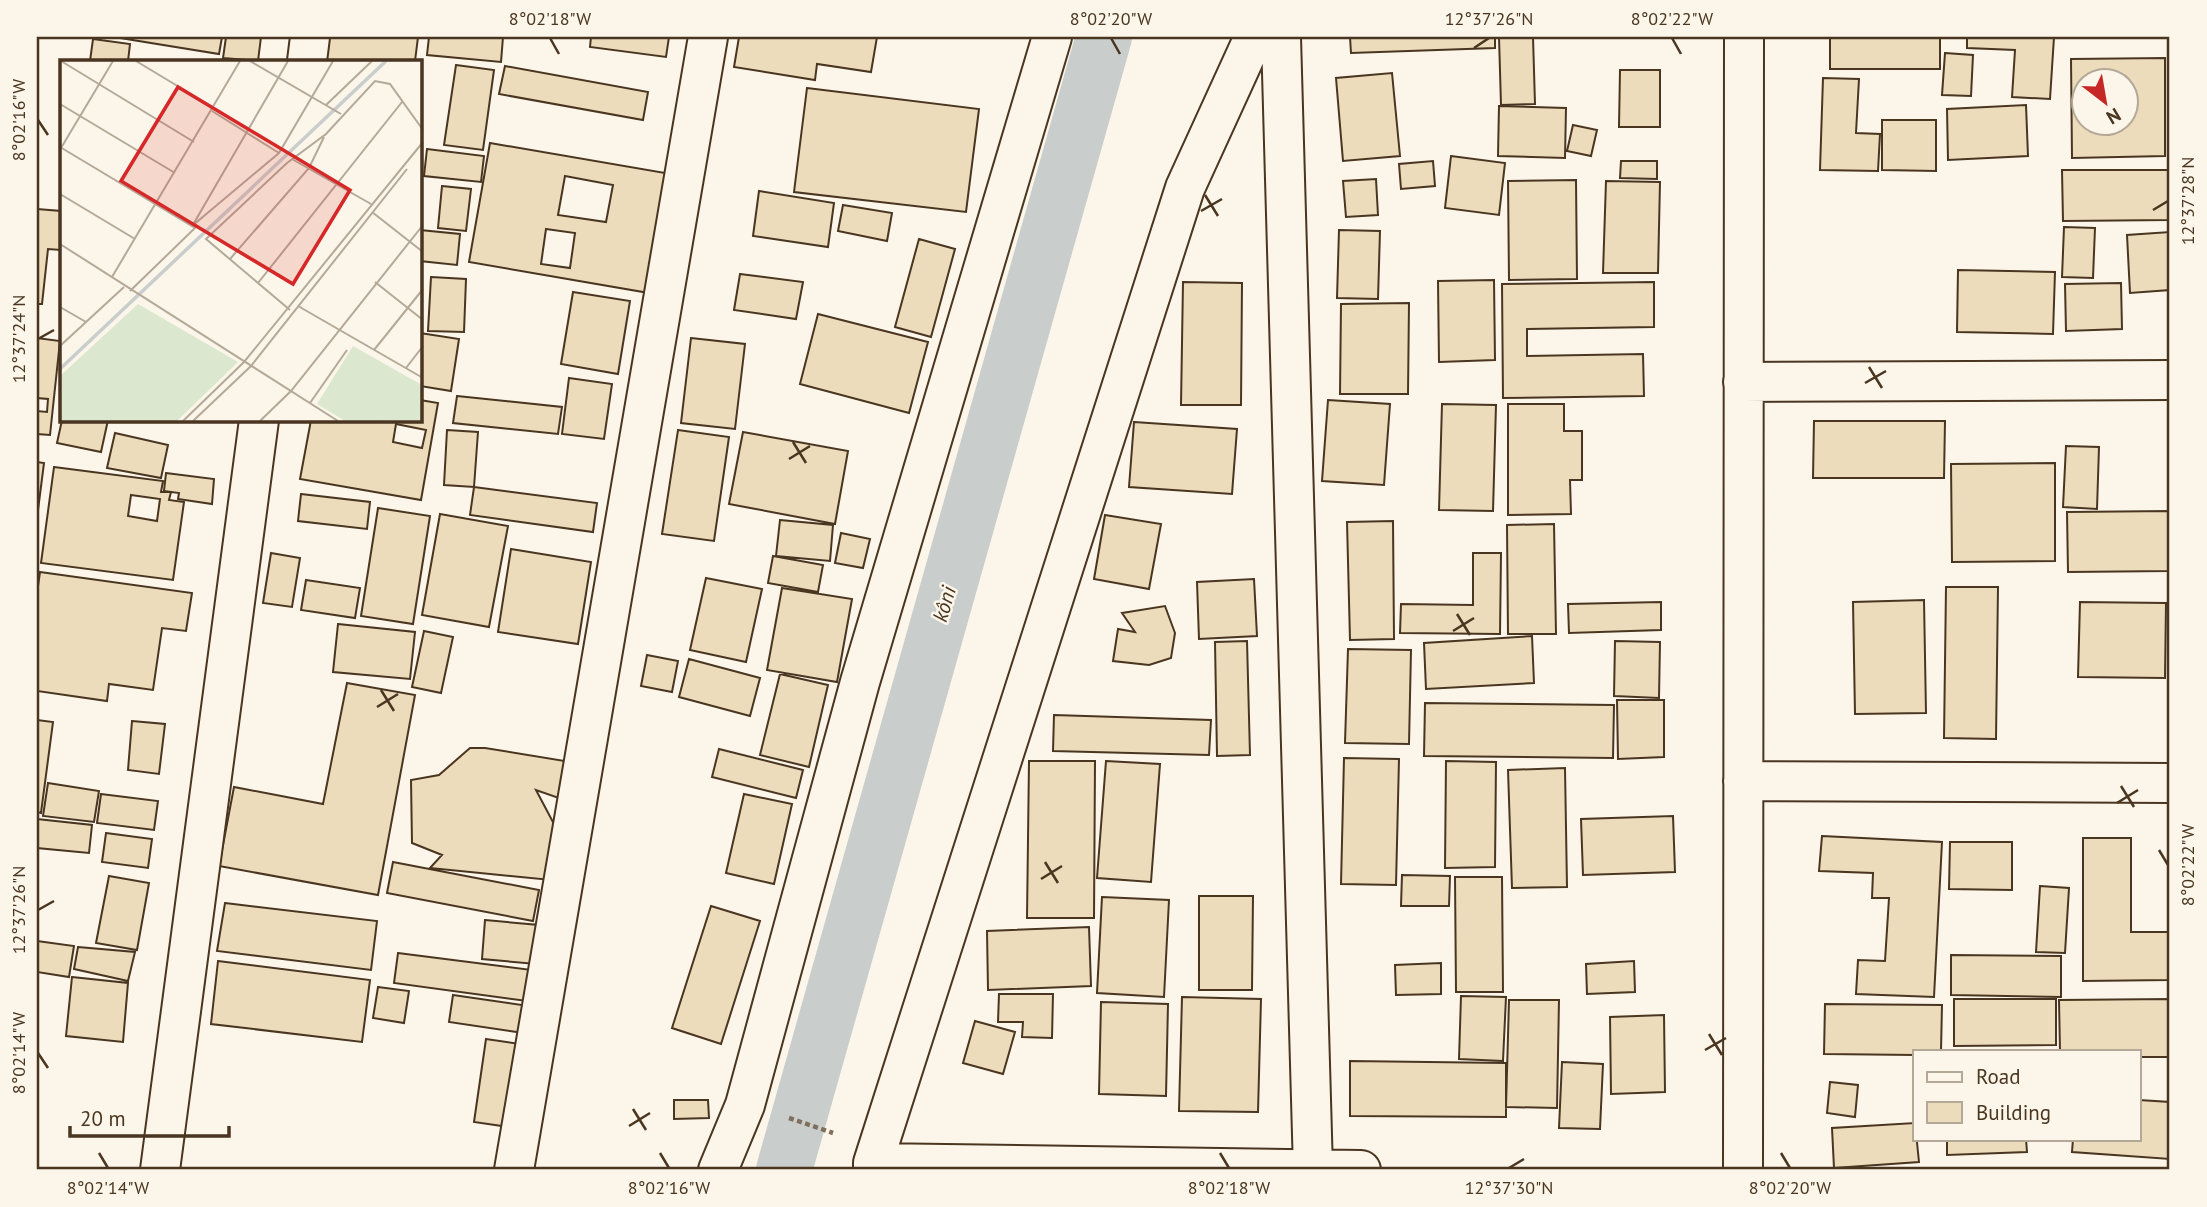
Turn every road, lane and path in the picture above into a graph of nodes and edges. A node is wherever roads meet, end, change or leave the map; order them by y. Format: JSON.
{"nodes":[{"id":1,"x":310,"y":37,"type":"edge"},
{"id":2,"x":708,"y":37,"type":"edge"},
{"id":3,"x":1052,"y":37,"type":"edge"},
{"id":4,"x":1254,"y":37,"type":"edge"},
{"id":5,"x":1281,"y":37,"type":"edge"},
{"id":6,"x":1744,"y":37,"type":"edge"},
{"id":7,"x":307,"y":60,"type":"edge"},
{"id":8,"x":2170,"y":380,"type":"edge"},
{"id":9,"x":1744,"y":382,"type":"junction"},
{"id":10,"x":259,"y":422,"type":"edge"},
{"id":11,"x":1743,"y":781,"type":"junction"},
{"id":12,"x":2170,"y":783,"type":"edge"},
{"id":13,"x":776,"y":1115,"type":"dead end"},
{"id":14,"x":828,"y":1130,"type":"dead end"},
{"id":15,"x":873,"y":1166,"type":"edge"},
{"id":16,"x":160,"y":1170,"type":"edge"},
{"id":17,"x":514,"y":1170,"type":"edge"},
{"id":18,"x":718,"y":1170,"type":"edge"},
{"id":19,"x":1313,"y":1170,"type":"edge"},
{"id":20,"x":1361,"y":1170,"type":"edge"},
{"id":21,"x":1743,"y":1170,"type":"edge"}],
"edges":[{"from":1,"to":7,"type":"street"},
{"from":2,"to":17,"type":"street"},
{"from":3,"to":18,"type":"street"},
{"from":4,"to":15,"type":"street"},
{"from":5,"to":19,"type":"street"},
{"from":6,"to":9,"type":"street"},
{"from":8,"to":9,"type":"street"},
{"from":9,"to":11,"type":"street"},
{"from":10,"to":16,"type":"street"},
{"from":11,"to":12,"type":"street"},
{"from":11,"to":21,"type":"street"},
{"from":13,"to":14,"type":"path"},
{"from":15,"to":19,"type":"street"},
{"from":19,"to":20,"type":"street"}]}
